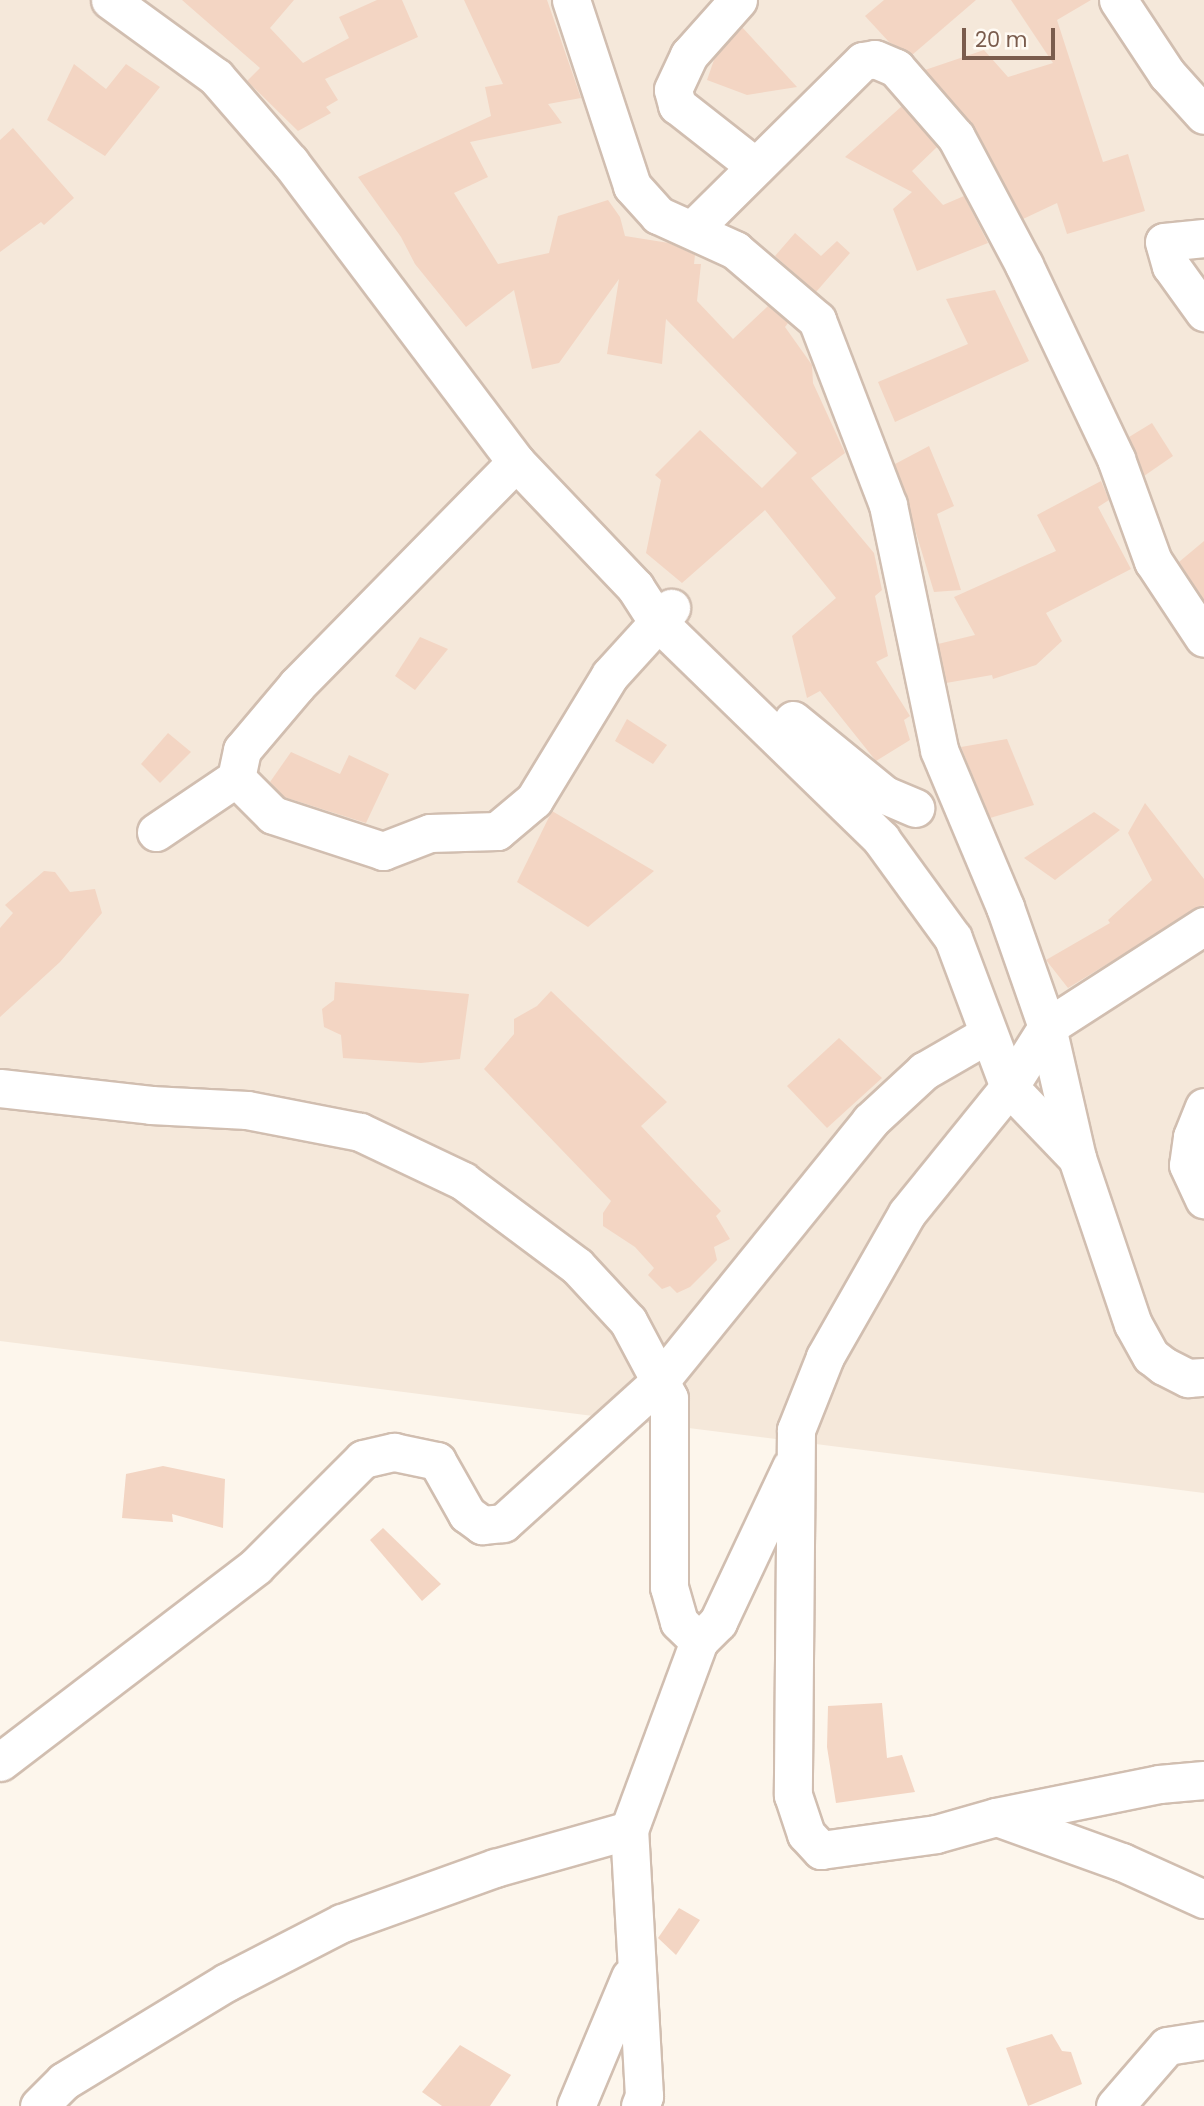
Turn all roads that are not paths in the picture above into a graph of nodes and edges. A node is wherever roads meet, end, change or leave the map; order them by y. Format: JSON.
{"nodes":[{"id":1,"x":110,"y":0,"type":"edge"},
{"id":2,"x":571,"y":0,"type":"edge"},
{"id":3,"x":738,"y":0,"type":"edge"},
{"id":4,"x":1118,"y":0,"type":"edge"},
{"id":5,"x":1204,"y":116,"type":"edge"},
{"id":6,"x":756,"y":167,"type":"junction"},
{"id":7,"x":693,"y":229,"type":"junction"},
{"id":8,"x":1204,"y":239,"type":"edge"},
{"id":9,"x":1204,"y":312,"type":"edge"},
{"id":10,"x":516,"y":462,"type":"junction"},
{"id":11,"x":664,"y":615,"type":"junction"},
{"id":12,"x":1204,"y":638,"type":"edge"},
{"id":13,"x":236,"y":778,"type":"junction"},
{"id":14,"x":957,"y":799,"type":"junction"},
{"id":15,"x":915,"y":808,"type":"junction"},
{"id":16,"x":156,"y":832,"type":"dead end"},
{"id":17,"x":892,"y":853,"type":"junction"},
{"id":18,"x":1005,"y":906,"type":"junction"},
{"id":19,"x":1204,"y":926,"type":"edge"},
{"id":20,"x":953,"y":938,"type":"junction"},
{"id":21,"x":1047,"y":1027,"type":"junction"},
{"id":22,"x":988,"y":1034,"type":"junction"},
{"id":23,"x":1009,"y":1087,"type":"junction"},
{"id":24,"x":0,"y":1088,"type":"edge"},
{"id":25,"x":1204,"y":1107,"type":"edge"},
{"id":26,"x":1077,"y":1158,"type":"junction"},
{"id":27,"x":1204,"y":1200,"type":"edge"},
{"id":28,"x":1204,"y":1377,"type":"edge"},
{"id":29,"x":659,"y":1382,"type":"junction"},
{"id":30,"x":794,"y":1459,"type":"junction"},
{"id":31,"x":699,"y":1641,"type":"junction"},
{"id":32,"x":0,"y":1762,"type":"edge"},
{"id":33,"x":1204,"y":1780,"type":"edge"},
{"id":34,"x":996,"y":1817,"type":"junction"},
{"id":35,"x":629,"y":1830,"type":"junction"},
{"id":36,"x":1204,"y":1899,"type":"edge"},
{"id":37,"x":633,"y":1969,"type":"junction"},
{"id":38,"x":1204,"y":2040,"type":"edge"},
{"id":39,"x":644,"y":2103,"type":"edge"},
{"id":40,"x":39,"y":2106,"type":"edge"},
{"id":41,"x":576,"y":2106,"type":"edge"},
{"id":42,"x":1115,"y":2106,"type":"edge"}],
"edges":[{"from":1,"to":10,"type":"street"},
{"from":2,"to":7,"type":"street"},
{"from":3,"to":6,"type":"street"},
{"from":4,"to":5,"type":"street"},
{"from":6,"to":7,"type":"street"},
{"from":6,"to":12,"type":"street"},
{"from":7,"to":14,"type":"street"},
{"from":8,"to":9,"type":"street"},
{"from":10,"to":11,"type":"street"},
{"from":10,"to":13,"type":"street"},
{"from":11,"to":13,"type":"street"},
{"from":11,"to":15,"type":"street"},
{"from":11,"to":17,"type":"street"},
{"from":13,"to":16,"type":"street"},
{"from":14,"to":15,"type":"street"},
{"from":14,"to":18,"type":"street"},
{"from":15,"to":17,"type":"street"},
{"from":17,"to":20,"type":"street"},
{"from":18,"to":20,"type":"street"},
{"from":18,"to":21,"type":"street"},
{"from":19,"to":21,"type":"street"},
{"from":20,"to":22,"type":"street"},
{"from":21,"to":23,"type":"street"},
{"from":21,"to":26,"type":"street"},
{"from":22,"to":23,"type":"street"},
{"from":22,"to":29,"type":"street"},
{"from":23,"to":26,"type":"street"},
{"from":23,"to":30,"type":"street"},
{"from":24,"to":29,"type":"street"},
{"from":25,"to":27,"type":"street"},
{"from":26,"to":28,"type":"street"},
{"from":29,"to":31,"type":"street"},
{"from":29,"to":32,"type":"street"},
{"from":30,"to":31,"type":"street"},
{"from":30,"to":34,"type":"street"},
{"from":31,"to":35,"type":"street"},
{"from":33,"to":34,"type":"street"},
{"from":34,"to":36,"type":"street"},
{"from":35,"to":37,"type":"street"},
{"from":35,"to":40,"type":"street"},
{"from":37,"to":39,"type":"street"},
{"from":37,"to":41,"type":"street"},
{"from":38,"to":42,"type":"street"}]}
